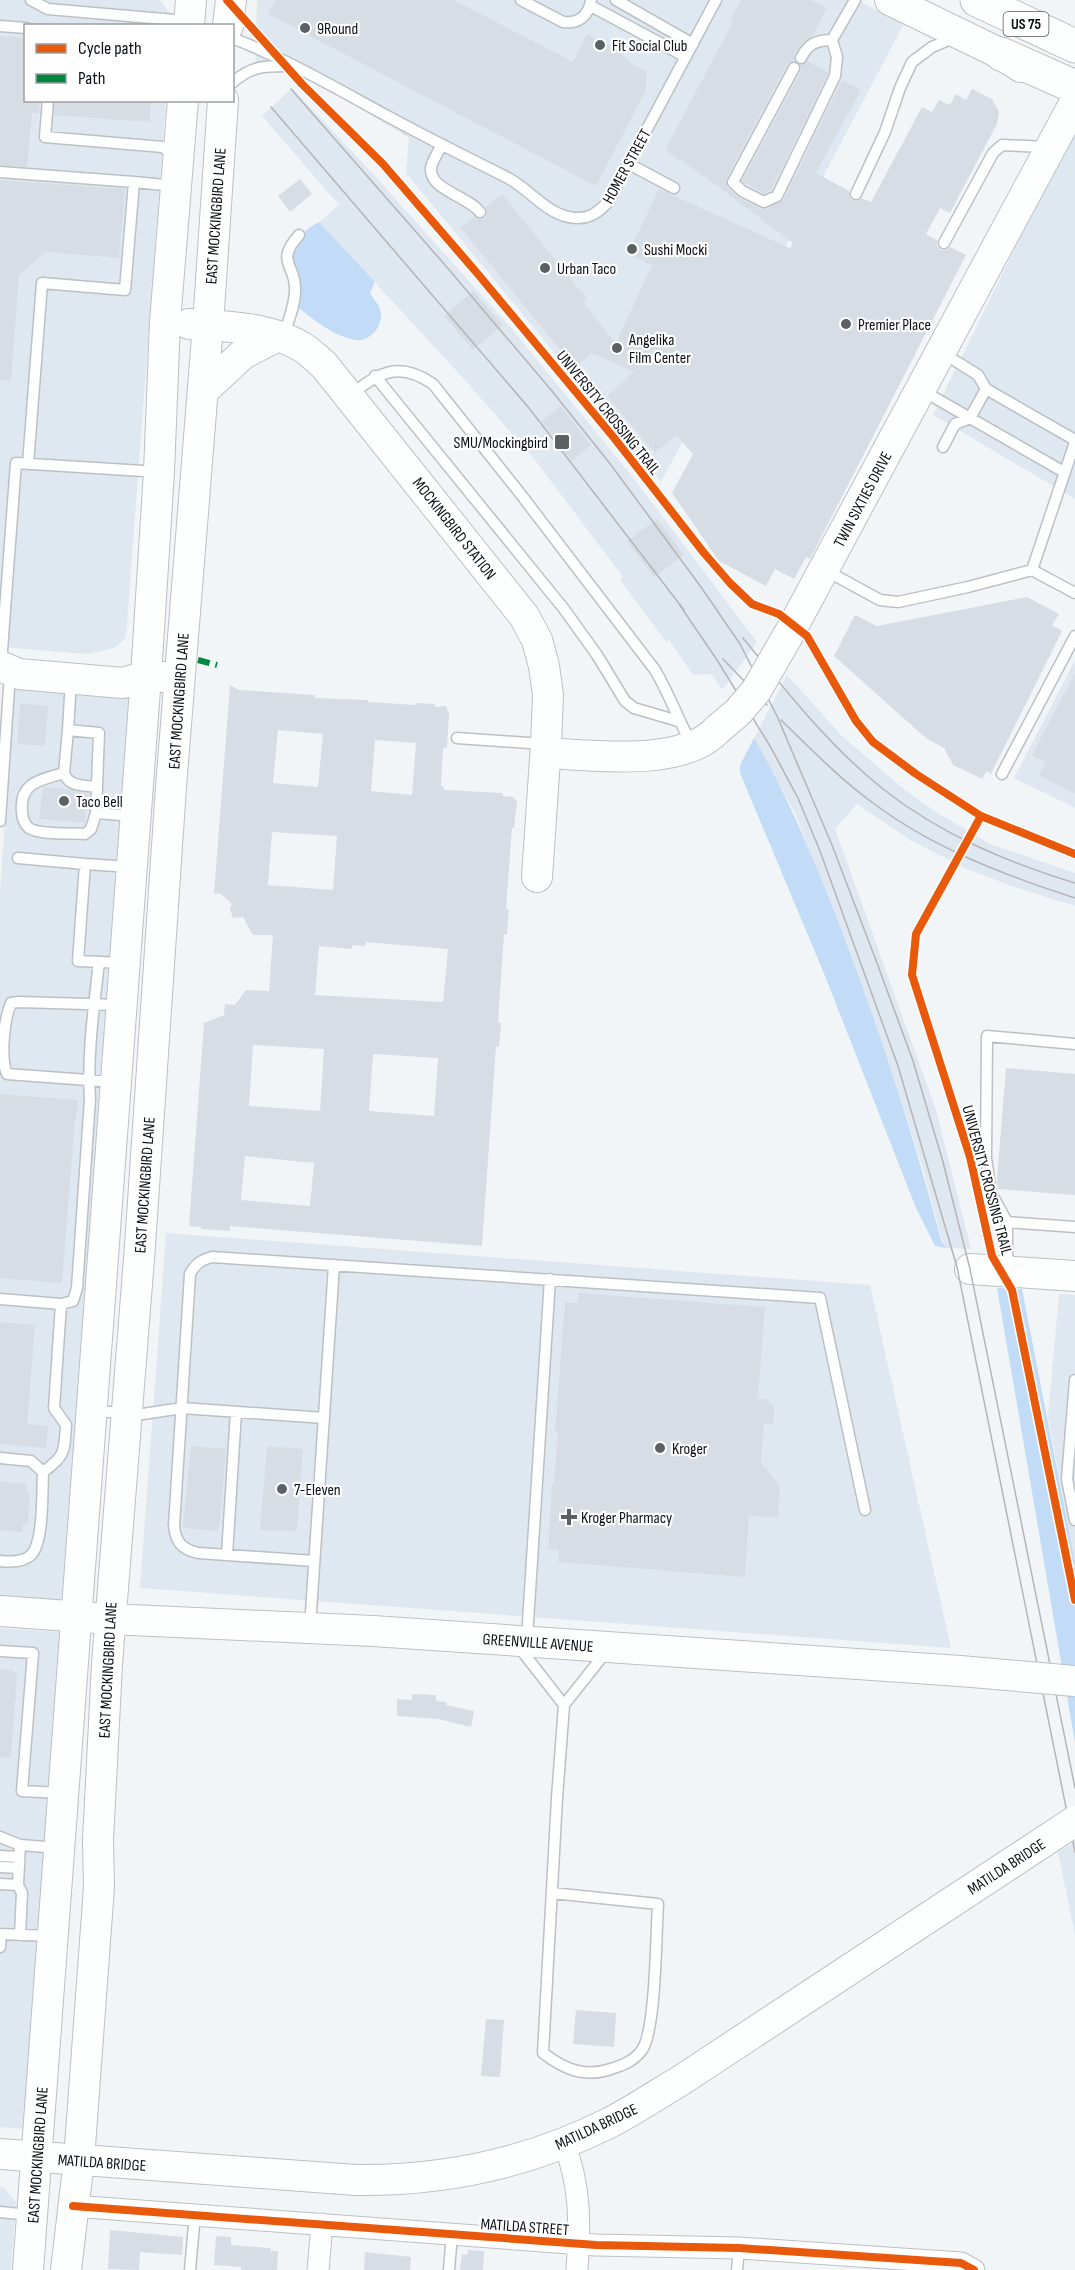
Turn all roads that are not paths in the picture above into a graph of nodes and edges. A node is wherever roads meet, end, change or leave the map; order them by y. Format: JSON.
{"nodes":[{"id":1,"x":31,"y":0,"type":"edge"},
{"id":2,"x":231,"y":0,"type":"edge"},
{"id":3,"x":521,"y":0,"type":"edge"},
{"id":4,"x":616,"y":0,"type":"edge"},
{"id":5,"x":717,"y":0,"type":"edge"},
{"id":6,"x":855,"y":0,"type":"edge"},
{"id":7,"x":890,"y":0,"type":"edge"},
{"id":8,"x":977,"y":0,"type":"edge"},
{"id":9,"x":591,"y":3,"type":"edge"},
{"id":10,"x":190,"y":17,"type":"edge"},
{"id":11,"x":228,"y":24,"type":"edge"},
{"id":12,"x":0,"y":26,"type":"edge"},
{"id":13,"x":24,"y":28,"type":"edge"},
{"id":14,"x":960,"y":35,"type":"junction"},
{"id":15,"x":234,"y":39,"type":"edge"},
{"id":16,"x":832,"y":40,"type":"junction"},
{"id":17,"x":693,"y":44,"type":"junction"},
{"id":18,"x":1075,"y":46,"type":"edge"},
{"id":19,"x":1001,"y":54,"type":"junction"},
{"id":20,"x":686,"y":57,"type":"junction"},
{"id":21,"x":801,"y":58,"type":"dead end"},
{"id":22,"x":294,"y":66,"type":"junction"},
{"id":23,"x":794,"y":68,"type":"dead end"},
{"id":24,"x":234,"y":82,"type":"edge"},
{"id":25,"x":1075,"y":87,"type":"edge"},
{"id":26,"x":1075,"y":101,"type":"edge"},
{"id":27,"x":48,"y":102,"type":"edge"},
{"id":28,"x":183,"y":102,"type":"edge"},
{"id":29,"x":223,"y":102,"type":"edge"},
{"id":30,"x":441,"y":146,"type":"junction"},
{"id":31,"x":1050,"y":147,"type":"junction"},
{"id":32,"x":219,"y":162,"type":"junction"},
{"id":33,"x":629,"y":164,"type":"junction"},
{"id":34,"x":0,"y":172,"type":"edge"},
{"id":35,"x":176,"y":172,"type":"junction"},
{"id":36,"x":134,"y":182,"type":"junction"},
{"id":37,"x":674,"y":188,"type":"dead end"},
{"id":38,"x":856,"y":194,"type":"dead end"},
{"id":39,"x":480,"y":212,"type":"dead end"},
{"id":40,"x":299,"y":235,"type":"dead end"},
{"id":41,"x":944,"y":243,"type":"dead end"},
{"id":42,"x":165,"y":322,"type":"junction"},
{"id":43,"x":208,"y":325,"type":"junction"},
{"id":44,"x":279,"y":338,"type":"junction"},
{"id":45,"x":940,"y":352,"type":"junction"},
{"id":46,"x":375,"y":376,"type":"junction"},
{"id":47,"x":920,"y":389,"type":"junction"},
{"id":48,"x":986,"y":389,"type":"junction"},
{"id":49,"x":203,"y":391,"type":"junction"},
{"id":50,"x":349,"y":396,"type":"junction"},
{"id":51,"x":970,"y":418,"type":"junction"},
{"id":52,"x":1075,"y":441,"type":"edge"},
{"id":53,"x":943,"y":447,"type":"dead end"},
{"id":54,"x":28,"y":464,"type":"junction"},
{"id":55,"x":159,"y":472,"type":"junction"},
{"id":56,"x":1064,"y":472,"type":"junction"},
{"id":57,"x":196,"y":475,"type":"junction"},
{"id":58,"x":824,"y":570,"type":"junction"},
{"id":59,"x":1032,"y":570,"type":"junction"},
{"id":60,"x":1075,"y":593,"type":"edge"},
{"id":61,"x":2,"y":622,"type":"edge"},
{"id":62,"x":1075,"y":636,"type":"edge"},
{"id":63,"x":6,"y":666,"type":"edge"},
{"id":64,"x":146,"y":676,"type":"junction"},
{"id":65,"x":179,"y":678,"type":"junction"},
{"id":66,"x":72,"y":679,"type":"junction"},
{"id":67,"x":68,"y":730,"type":"junction"},
{"id":68,"x":686,"y":733,"type":"junction"},
{"id":69,"x":457,"y":738,"type":"dead end"},
{"id":70,"x":546,"y":749,"type":"junction"},
{"id":71,"x":64,"y":773,"type":"junction"},
{"id":72,"x":1002,"y":774,"type":"dead end"},
{"id":73,"x":96,"y":787,"type":"junction"},
{"id":74,"x":96,"y":813,"type":"junction"},
{"id":75,"x":135,"y":816,"type":"junction"},
{"id":76,"x":0,"y":821,"type":"edge"},
{"id":77,"x":18,"y":858,"type":"dead end"},
{"id":78,"x":85,"y":864,"type":"junction"},
{"id":79,"x":132,"y":867,"type":"junction"},
{"id":80,"x":537,"y":877,"type":"dead end"},
{"id":81,"x":160,"y":959,"type":"junction"},
{"id":82,"x":116,"y":961,"type":"junction"},
{"id":83,"x":108,"y":1004,"type":"junction"},
{"id":84,"x":1075,"y":1044,"type":"edge"},
{"id":85,"x":102,"y":1081,"type":"junction"},
{"id":86,"x":95,"y":1188,"type":"junction"},
{"id":87,"x":144,"y":1190,"type":"junction"},
{"id":88,"x":1007,"y":1222,"type":"junction"},
{"id":89,"x":1075,"y":1227,"type":"edge"},
{"id":90,"x":334,"y":1265,"type":"junction"},
{"id":91,"x":970,"y":1269,"type":"dead end"},
{"id":92,"x":1017,"y":1272,"type":"junction"},
{"id":93,"x":1075,"y":1276,"type":"edge"},
{"id":94,"x":550,"y":1280,"type":"junction"},
{"id":95,"x":0,"y":1299,"type":"edge"},
{"id":96,"x":86,"y":1302,"type":"junction"},
{"id":97,"x":61,"y":1304,"type":"junction"},
{"id":98,"x":1075,"y":1380,"type":"edge"},
{"id":99,"x":182,"y":1408,"type":"junction"},
{"id":100,"x":236,"y":1412,"type":"junction"},
{"id":101,"x":127,"y":1413,"type":"junction"},
{"id":102,"x":324,"y":1418,"type":"junction"},
{"id":103,"x":82,"y":1421,"type":"junction"},
{"id":104,"x":0,"y":1458,"type":"edge"},
{"id":105,"x":44,"y":1472,"type":"junction"},
{"id":106,"x":865,"y":1510,"type":"dead end"},
{"id":107,"x":1075,"y":1520,"type":"edge"},
{"id":108,"x":227,"y":1555,"type":"junction"},
{"id":109,"x":0,"y":1561,"type":"edge"},
{"id":110,"x":314,"y":1561,"type":"junction"},
{"id":111,"x":0,"y":1611,"type":"edge"},
{"id":112,"x":76,"y":1616,"type":"junction"},
{"id":113,"x":110,"y":1618,"type":"junction"},
{"id":114,"x":310,"y":1627,"type":"junction"},
{"id":115,"x":520,"y":1641,"type":"junction"},
{"id":116,"x":610,"y":1648,"type":"junction"},
{"id":117,"x":0,"y":1651,"type":"edge"},
{"id":118,"x":1075,"y":1681,"type":"edge"},
{"id":119,"x":564,"y":1705,"type":"junction"},
{"id":120,"x":63,"y":1793,"type":"junction"},
{"id":121,"x":1075,"y":1821,"type":"edge"},
{"id":122,"x":0,"y":1837,"type":"edge"},
{"id":123,"x":20,"y":1845,"type":"junction"},
{"id":124,"x":59,"y":1848,"type":"junction"},
{"id":125,"x":0,"y":1856,"type":"edge"},
{"id":126,"x":19,"y":1863,"type":"junction"},
{"id":127,"x":0,"y":1867,"type":"edge"},
{"id":128,"x":0,"y":1884,"type":"edge"},
{"id":129,"x":18,"y":1885,"type":"junction"},
{"id":130,"x":552,"y":1893,"type":"junction"},
{"id":131,"x":0,"y":1934,"type":"edge"},
{"id":132,"x":20,"y":1935,"type":"junction"},
{"id":133,"x":52,"y":1936,"type":"junction"},
{"id":134,"x":0,"y":1947,"type":"edge"},
{"id":135,"x":564,"y":2144,"type":"junction"},
{"id":136,"x":0,"y":2154,"type":"edge"},
{"id":137,"x":38,"y":2157,"type":"junction"},
{"id":138,"x":79,"y":2160,"type":"junction"},
{"id":139,"x":73,"y":2206,"type":"junction"},
{"id":140,"x":0,"y":2212,"type":"edge"},
{"id":141,"x":195,"y":2214,"type":"junction"},
{"id":142,"x":32,"y":2215,"type":"junction"},
{"id":143,"x":322,"y":2224,"type":"junction"},
{"id":144,"x":452,"y":2234,"type":"junction"},
{"id":145,"x":579,"y":2244,"type":"junction"},
{"id":146,"x":739,"y":2248,"type":"junction"},
{"id":147,"x":28,"y":2270,"type":"edge"},
{"id":148,"x":66,"y":2270,"type":"edge"},
{"id":149,"x":190,"y":2270,"type":"edge"},
{"id":150,"x":318,"y":2270,"type":"edge"},
{"id":151,"x":449,"y":2270,"type":"edge"},
{"id":152,"x":577,"y":2270,"type":"edge"},
{"id":153,"x":737,"y":2270,"type":"edge"},
{"id":154,"x":974,"y":2270,"type":"edge"}],
"edges":[{"from":1,"to":10,"type":"lane"},
{"from":2,"to":11,"type":"main road"},
{"from":3,"to":9,"type":"lane"},
{"from":4,"to":17,"type":"lane"},
{"from":5,"to":17,"type":"lane","name":"HOMER STREET"},
{"from":6,"to":16,"type":"lane"},
{"from":7,"to":14,"type":"main road"},
{"from":8,"to":18,"type":"highway","number":"US 75"},
{"from":9,"to":20,"type":"lane"},
{"from":12,"to":13,"type":"lane"},
{"from":14,"to":19,"type":"main road"},
{"from":14,"to":38,"type":"lane"},
{"from":15,"to":22,"type":"lane","name":"HOMER STREET"},
{"from":16,"to":21,"type":"lane"},
{"from":16,"to":23,"type":"lane"},
{"from":17,"to":20,"type":"lane","name":"HOMER STREET"},
{"from":19,"to":25,"type":"highway"},
{"from":19,"to":26,"type":"main road"},
{"from":20,"to":33,"type":"lane","name":"HOMER STREET"},
{"from":22,"to":24,"type":"lane"},
{"from":22,"to":30,"type":"lane","name":"HOMER STREET"},
{"from":26,"to":31,"type":"main road","name":"TWIN SIXTIES DRIVE"},
{"from":27,"to":35,"type":"lane"},
{"from":28,"to":35,"type":"main road","name":"EAST MOCKINGBIRD LANE"},
{"from":29,"to":32,"type":"main road","name":"EAST MOCKINGBIRD LANE"},
{"from":30,"to":33,"type":"lane","name":"HOMER STREET"},
{"from":30,"to":39,"type":"lane"},
{"from":31,"to":41,"type":"lane"},
{"from":31,"to":45,"type":"main road","name":"TWIN SIXTIES DRIVE"},
{"from":32,"to":35,"type":"main road"},
{"from":32,"to":43,"type":"main road","name":"EAST MOCKINGBIRD LANE"},
{"from":33,"to":37,"type":"lane"},
{"from":34,"to":36,"type":"lane"},
{"from":35,"to":36,"type":"lane"},
{"from":35,"to":42,"type":"main road","name":"EAST MOCKINGBIRD LANE"},
{"from":36,"to":54,"type":"lane"},
{"from":40,"to":44,"type":"lane"},
{"from":42,"to":43,"type":"main road","name":"MOCKINGBIRD STATION"},
{"from":42,"to":55,"type":"main road","name":"EAST MOCKINGBIRD LANE"},
{"from":43,"to":44,"type":"main road","name":"MOCKINGBIRD STATION"},
{"from":43,"to":49,"type":"main road","name":"EAST MOCKINGBIRD LANE"},
{"from":44,"to":49,"type":"main road"},
{"from":44,"to":50,"type":"main road","name":"MOCKINGBIRD STATION"},
{"from":45,"to":47,"type":"main road","name":"TWIN SIXTIES DRIVE"},
{"from":45,"to":48,"type":"lane"},
{"from":46,"to":50,"type":"lane"},
{"from":46,"to":68,"type":"lane"},
{"from":46,"to":68,"type":"lane"},
{"from":47,"to":51,"type":"lane"},
{"from":47,"to":58,"type":"main road","name":"TWIN SIXTIES DRIVE"},
{"from":48,"to":51,"type":"lane"},
{"from":48,"to":52,"type":"lane"},
{"from":49,"to":57,"type":"main road","name":"EAST MOCKINGBIRD LANE"},
{"from":50,"to":70,"type":"main road","name":"MOCKINGBIRD STATION"},
{"from":51,"to":53,"type":"lane"},
{"from":51,"to":56,"type":"lane"},
{"from":52,"to":56,"type":"lane"},
{"from":54,"to":55,"type":"lane"},
{"from":54,"to":61,"type":"lane"},
{"from":55,"to":57,"type":"main road"},
{"from":55,"to":64,"type":"main road","name":"EAST MOCKINGBIRD LANE"},
{"from":56,"to":59,"type":"lane"},
{"from":57,"to":65,"type":"main road","name":"EAST MOCKINGBIRD LANE"},
{"from":58,"to":59,"type":"lane"},
{"from":58,"to":68,"type":"main road","name":"TWIN SIXTIES DRIVE","bridge":true},
{"from":59,"to":60,"type":"lane"},
{"from":61,"to":63,"type":"lane"},
{"from":62,"to":72,"type":"lane"},
{"from":63,"to":64,"type":"main road"},
{"from":63,"to":66,"type":"main road"},
{"from":63,"to":76,"type":"lane"},
{"from":64,"to":65,"type":"main road"},
{"from":64,"to":66,"type":"main road"},
{"from":64,"to":75,"type":"main road","name":"EAST MOCKINGBIRD LANE"},
{"from":65,"to":81,"type":"main road","name":"EAST MOCKINGBIRD LANE"},
{"from":66,"to":67,"type":"lane"},
{"from":67,"to":71,"type":"lane"},
{"from":67,"to":73,"type":"lane"},
{"from":68,"to":70,"type":"main road","name":"TWIN SIXTIES DRIVE"},
{"from":69,"to":70,"type":"lane"},
{"from":70,"to":80,"type":"main road","name":"MOCKINGBIRD STATION"},
{"from":71,"to":73,"type":"lane"},
{"from":71,"to":74,"type":"lane"},
{"from":73,"to":74,"type":"lane"},
{"from":74,"to":75,"type":"lane"},
{"from":75,"to":79,"type":"main road","name":"EAST MOCKINGBIRD LANE"},
{"from":77,"to":78,"type":"lane"},
{"from":78,"to":79,"type":"lane"},
{"from":78,"to":82,"type":"lane"},
{"from":79,"to":82,"type":"main road","name":"EAST MOCKINGBIRD LANE"},
{"from":81,"to":82,"type":"main road"},
{"from":81,"to":87,"type":"main road","name":"EAST MOCKINGBIRD LANE"},
{"from":82,"to":83,"type":"main road","name":"EAST MOCKINGBIRD LANE"},
{"from":83,"to":85,"type":"main road","name":"EAST MOCKINGBIRD LANE"},
{"from":83,"to":85,"type":"lane"},
{"from":84,"to":88,"type":"lane"},
{"from":85,"to":86,"type":"main road","name":"EAST MOCKINGBIRD LANE"},
{"from":86,"to":87,"type":"main road"},
{"from":86,"to":96,"type":"main road","name":"EAST MOCKINGBIRD LANE"},
{"from":87,"to":101,"type":"main road","name":"EAST MOCKINGBIRD LANE"},
{"from":88,"to":89,"type":"lane"},
{"from":88,"to":92,"type":"lane"},
{"from":90,"to":94,"type":"lane"},
{"from":90,"to":99,"type":"lane"},
{"from":90,"to":102,"type":"lane"},
{"from":91,"to":92,"type":"main road"},
{"from":92,"to":93,"type":"main road"},
{"from":94,"to":106,"type":"lane"},
{"from":94,"to":115,"type":"lane"},
{"from":95,"to":97,"type":"lane"},
{"from":96,"to":97,"type":"lane"},
{"from":96,"to":103,"type":"main road","name":"EAST MOCKINGBIRD LANE"},
{"from":97,"to":103,"type":"lane"},
{"from":98,"to":107,"type":"lane"},
{"from":99,"to":100,"type":"lane"},
{"from":99,"to":101,"type":"lane"},
{"from":99,"to":108,"type":"lane"},
{"from":100,"to":102,"type":"lane"},
{"from":100,"to":108,"type":"lane"},
{"from":101,"to":103,"type":"lane"},
{"from":101,"to":113,"type":"main road","name":"EAST MOCKINGBIRD LANE"},
{"from":102,"to":110,"type":"lane"},
{"from":103,"to":105,"type":"lane"},
{"from":103,"to":112,"type":"main road","name":"EAST MOCKINGBIRD LANE"},
{"from":104,"to":105,"type":"lane"},
{"from":105,"to":109,"type":"lane"},
{"from":108,"to":110,"type":"lane"},
{"from":110,"to":114,"type":"lane"},
{"from":111,"to":112,"type":"main road","name":"GREENVILLE AVENUE"},
{"from":112,"to":113,"type":"main road","name":"GREENVILLE AVENUE"},
{"from":112,"to":120,"type":"main road","name":"EAST MOCKINGBIRD LANE"},
{"from":113,"to":114,"type":"main road","name":"GREENVILLE AVENUE"},
{"from":113,"to":138,"type":"main road","name":"EAST MOCKINGBIRD LANE"},
{"from":114,"to":115,"type":"main road","name":"GREENVILLE AVENUE"},
{"from":115,"to":116,"type":"main road","name":"GREENVILLE AVENUE"},
{"from":115,"to":119,"type":"lane"},
{"from":116,"to":118,"type":"main road","name":"GREENVILLE AVENUE","bridge":true},
{"from":116,"to":119,"type":"lane"},
{"from":117,"to":120,"type":"lane"},
{"from":119,"to":130,"type":"lane"},
{"from":120,"to":124,"type":"main road","name":"EAST MOCKINGBIRD LANE"},
{"from":121,"to":135,"type":"main road","name":"MATILDA BRIDGE","bridge":true},
{"from":122,"to":123,"type":"lane"},
{"from":123,"to":124,"type":"lane"},
{"from":123,"to":126,"type":"lane"},
{"from":124,"to":133,"type":"main road","name":"EAST MOCKINGBIRD LANE"},
{"from":125,"to":126,"type":"lane"},
{"from":126,"to":127,"type":"lane"},
{"from":126,"to":129,"type":"lane"},
{"from":128,"to":129,"type":"lane"},
{"from":129,"to":132,"type":"lane"},
{"from":130,"to":130,"type":"lane"},
{"from":131,"to":132,"type":"lane"},
{"from":131,"to":134,"type":"lane"},
{"from":132,"to":133,"type":"lane"},
{"from":133,"to":137,"type":"main road","name":"EAST MOCKINGBIRD LANE"},
{"from":135,"to":138,"type":"main road","name":"MATILDA BRIDGE"},
{"from":135,"to":145,"type":"street"},
{"from":136,"to":137,"type":"main road"},
{"from":137,"to":138,"type":"main road","name":"MATILDA BRIDGE"},
{"from":137,"to":142,"type":"main road","name":"EAST MOCKINGBIRD LANE"},
{"from":138,"to":139,"type":"main road","name":"EAST MOCKINGBIRD LANE"},
{"from":139,"to":141,"type":"street","name":"MATILDA STREET"},
{"from":139,"to":148,"type":"main road","name":"EAST MOCKINGBIRD LANE"},
{"from":140,"to":142,"type":"lane"},
{"from":141,"to":143,"type":"street","name":"MATILDA STREET"},
{"from":141,"to":149,"type":"lane"},
{"from":142,"to":147,"type":"main road","name":"EAST MOCKINGBIRD LANE"},
{"from":143,"to":144,"type":"street","name":"MATILDA STREET"},
{"from":143,"to":150,"type":"street"},
{"from":144,"to":145,"type":"street","name":"MATILDA STREET"},
{"from":144,"to":151,"type":"lane"},
{"from":145,"to":146,"type":"street","name":"MATILDA STREET"},
{"from":145,"to":152,"type":"street"},
{"from":146,"to":153,"type":"lane"},
{"from":146,"to":154,"type":"street","name":"MATILDA STREET"}]}
